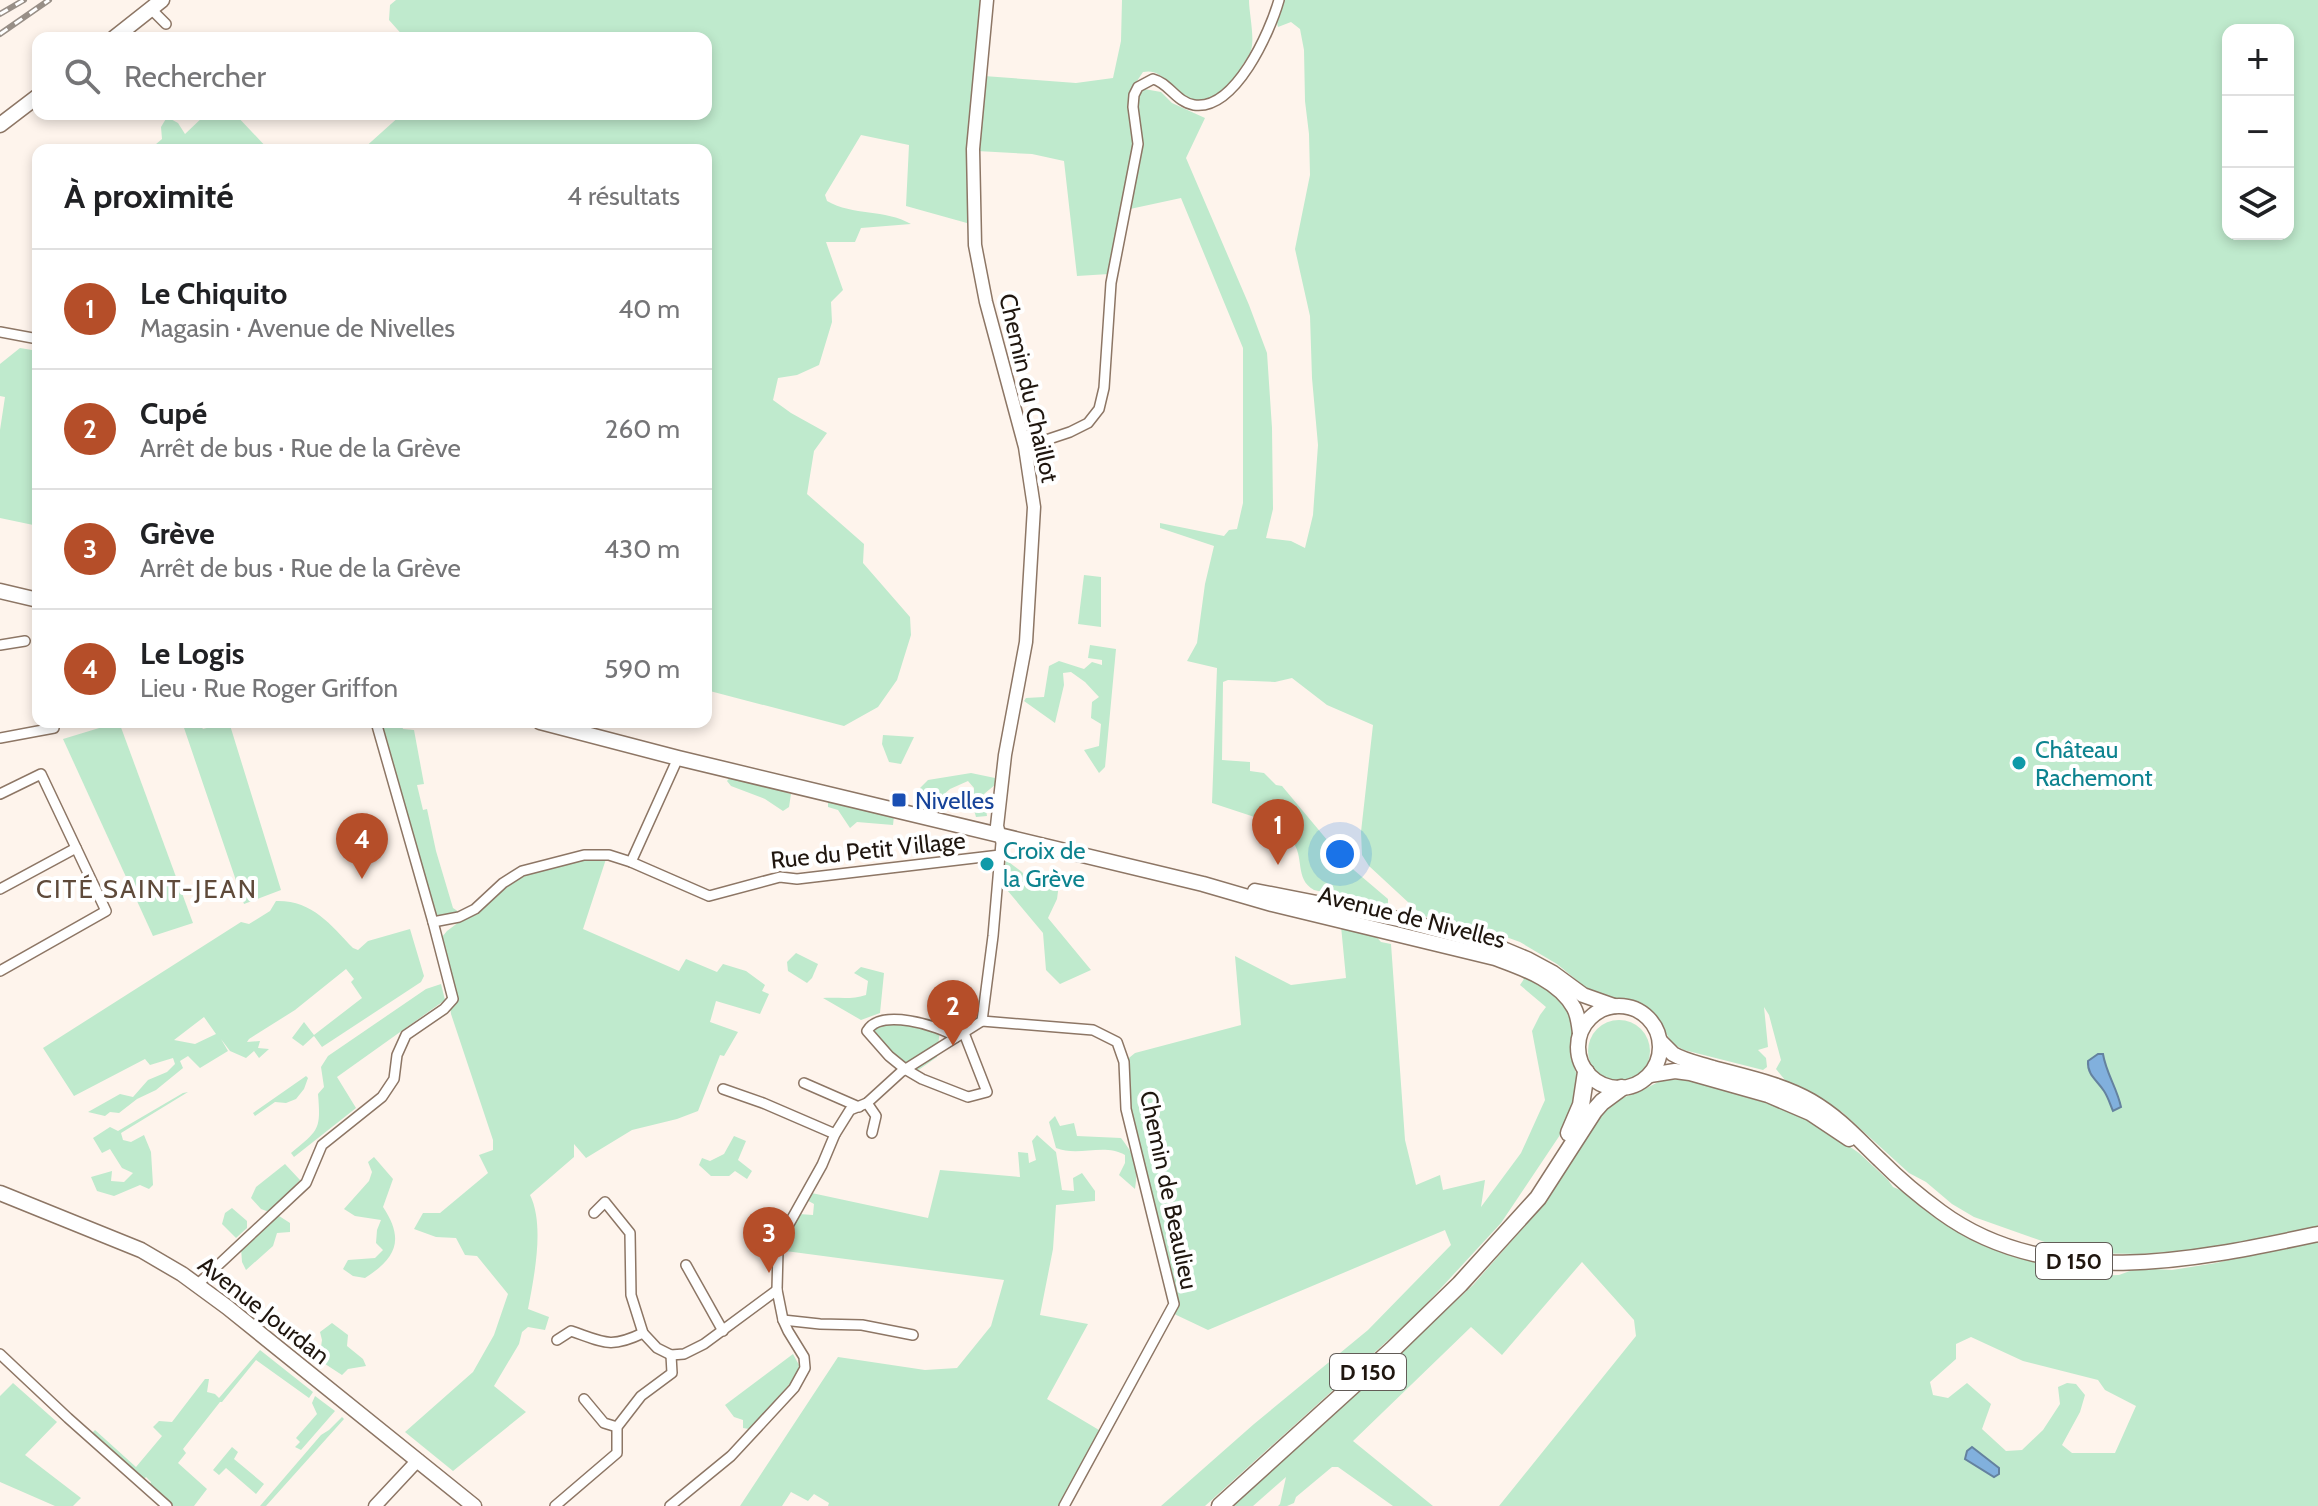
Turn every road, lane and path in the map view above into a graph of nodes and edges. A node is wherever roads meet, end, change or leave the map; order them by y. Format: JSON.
{"nodes":[{"id":1,"x":987,"y":0,"type":"edge"},
{"id":2,"x":1279,"y":0,"type":"edge"},
{"id":3,"x":157,"y":5,"type":"edge"},
{"id":4,"x":166,"y":24,"type":"dead end"},
{"id":5,"x":122,"y":32,"type":"edge"},
{"id":6,"x":32,"y":101,"type":"edge"},
{"id":7,"x":0,"y":125,"type":"edge"},
{"id":8,"x":0,"y":332,"type":"edge"},
{"id":9,"x":32,"y":338,"type":"edge"},
{"id":10,"x":1025,"y":447,"type":"junction"},
{"id":11,"x":0,"y":591,"type":"edge"},
{"id":12,"x":32,"y":599,"type":"edge"},
{"id":13,"x":25,"y":641,"type":"dead end"},
{"id":14,"x":0,"y":645,"type":"edge"},
{"id":15,"x":54,"y":728,"type":"dead end"},
{"id":16,"x":378,"y":728,"type":"edge"},
{"id":17,"x":563,"y":728,"type":"edge"},
{"id":18,"x":0,"y":738,"type":"edge"},
{"id":19,"x":678,"y":758,"type":"junction"},
{"id":20,"x":0,"y":794,"type":"edge"},
{"id":21,"x":999,"y":834,"type":"junction"},
{"id":22,"x":76,"y":848,"type":"junction"},
{"id":23,"x":1000,"y":855,"type":"junction"},
{"id":24,"x":631,"y":862,"type":"junction"},
{"id":25,"x":1203,"y":884,"type":"junction"},
{"id":26,"x":0,"y":889,"type":"edge"},
{"id":27,"x":433,"y":922,"type":"junction"},
{"id":28,"x":0,"y":971,"type":"edge"},
{"id":29,"x":1614,"y":1006,"type":"junction"},
{"id":30,"x":982,"y":1021,"type":"junction"},
{"id":31,"x":1580,"y":1033,"type":"junction"},
{"id":32,"x":960,"y":1035,"type":"junction"},
{"id":33,"x":1660,"y":1041,"type":"junction"},
{"id":34,"x":905,"y":1069,"type":"junction"},
{"id":35,"x":1586,"y":1072,"type":"junction"},
{"id":36,"x":1650,"y":1075,"type":"junction"},
{"id":37,"x":804,"y":1083,"type":"dead end"},
{"id":38,"x":1621,"y":1088,"type":"junction"},
{"id":39,"x":723,"y":1089,"type":"dead end"},
{"id":40,"x":863,"y":1105,"type":"junction"},
{"id":41,"x":872,"y":1133,"type":"dead end"},
{"id":42,"x":835,"y":1134,"type":"junction"},
{"id":43,"x":1879,"y":1159,"type":"junction"},
{"id":44,"x":0,"y":1193,"type":"edge"},
{"id":45,"x":594,"y":1213,"type":"dead end"},
{"id":46,"x":1508,"y":1229,"type":"junction"},
{"id":47,"x":2318,"y":1234,"type":"edge"},
{"id":48,"x":686,"y":1265,"type":"dead end"},
{"id":49,"x":198,"y":1284,"type":"junction"},
{"id":50,"x":777,"y":1290,"type":"junction"},
{"id":51,"x":783,"y":1320,"type":"junction"},
{"id":52,"x":723,"y":1331,"type":"junction"},
{"id":53,"x":643,"y":1333,"type":"junction"},
{"id":54,"x":913,"y":1335,"type":"dead end"},
{"id":55,"x":557,"y":1340,"type":"dead end"},
{"id":56,"x":0,"y":1354,"type":"edge"},
{"id":57,"x":671,"y":1355,"type":"junction"},
{"id":58,"x":584,"y":1399,"type":"dead end"},
{"id":59,"x":617,"y":1427,"type":"junction"},
{"id":60,"x":418,"y":1460,"type":"junction"},
{"id":61,"x":167,"y":1506,"type":"edge"},
{"id":62,"x":375,"y":1506,"type":"edge"},
{"id":63,"x":474,"y":1506,"type":"edge"},
{"id":64,"x":555,"y":1506,"type":"edge"},
{"id":65,"x":670,"y":1506,"type":"edge"},
{"id":66,"x":1064,"y":1506,"type":"edge"},
{"id":67,"x":1220,"y":1506,"type":"edge"}],
"edges":[{"from":1,"to":10,"type":"street","name":"Chemin du Chaillot"},
{"from":2,"to":10,"type":"street"},
{"from":3,"to":4,"type":"street"},
{"from":3,"to":5,"type":"main road"},
{"from":6,"to":7,"type":"main road"},
{"from":8,"to":9,"type":"street"},
{"from":10,"to":21,"type":"street","name":"Chemin du Chaillot"},
{"from":11,"to":12,"type":"main road"},
{"from":13,"to":14,"type":"street"},
{"from":15,"to":18,"type":"street"},
{"from":16,"to":27,"type":"street"},
{"from":17,"to":19,"type":"main road","name":"Avenue de Nivelles"},
{"from":19,"to":21,"type":"main road","name":"Avenue de Nivelles"},
{"from":19,"to":24,"type":"street"},
{"from":20,"to":22,"type":"street"},
{"from":21,"to":23,"type":"street"},
{"from":21,"to":25,"type":"main road","name":"Avenue de Nivelles"},
{"from":22,"to":26,"type":"street"},
{"from":22,"to":28,"type":"street"},
{"from":23,"to":24,"type":"street","name":"Rue du Petit Village"},
{"from":23,"to":30,"type":"street"},
{"from":24,"to":27,"type":"street","name":"Rue du Petit Village"},
{"from":25,"to":29,"type":"main road","name":"Avenue de Nivelles"},
{"from":25,"to":31,"type":"main road","name":"Avenue de Nivelles"},
{"from":27,"to":49,"type":"street"},
{"from":29,"to":31,"type":"main road"},
{"from":29,"to":33,"type":"main road"},
{"from":30,"to":32,"type":"street"},
{"from":30,"to":66,"type":"street","name":"Chemin de Beaulieu"},
{"from":31,"to":35,"type":"main road"},
{"from":32,"to":34,"type":"street"},
{"from":32,"to":34,"type":"street"},
{"from":32,"to":34,"type":"street"},
{"from":33,"to":36,"type":"main road"},
{"from":33,"to":43,"type":"main road","number":"D 150"},
{"from":34,"to":40,"type":"street"},
{"from":35,"to":38,"type":"main road"},
{"from":35,"to":46,"type":"highway","number":"D 150"},
{"from":36,"to":38,"type":"main road"},
{"from":36,"to":43,"type":"main road","number":"D 150"},
{"from":37,"to":40,"type":"street"},
{"from":38,"to":46,"type":"highway","number":"D 150"},
{"from":39,"to":42,"type":"street"},
{"from":40,"to":41,"type":"street"},
{"from":40,"to":42,"type":"street"},
{"from":42,"to":50,"type":"street"},
{"from":43,"to":47,"type":"main road","number":"D 150"},
{"from":44,"to":49,"type":"main road","name":"Avenue Jourdan"},
{"from":45,"to":53,"type":"street"},
{"from":46,"to":67,"type":"highway","number":"D 150"},
{"from":48,"to":52,"type":"street"},
{"from":49,"to":60,"type":"main road","name":"Avenue Jourdan"},
{"from":50,"to":51,"type":"street"},
{"from":50,"to":52,"type":"street"},
{"from":51,"to":54,"type":"street"},
{"from":51,"to":65,"type":"street"},
{"from":52,"to":57,"type":"street"},
{"from":53,"to":55,"type":"street"},
{"from":53,"to":57,"type":"street"},
{"from":56,"to":61,"type":"street"},
{"from":57,"to":59,"type":"street"},
{"from":58,"to":59,"type":"street"},
{"from":59,"to":64,"type":"street"},
{"from":60,"to":62,"type":"street"},
{"from":60,"to":63,"type":"main road","name":"Avenue Jourdan"}]}
